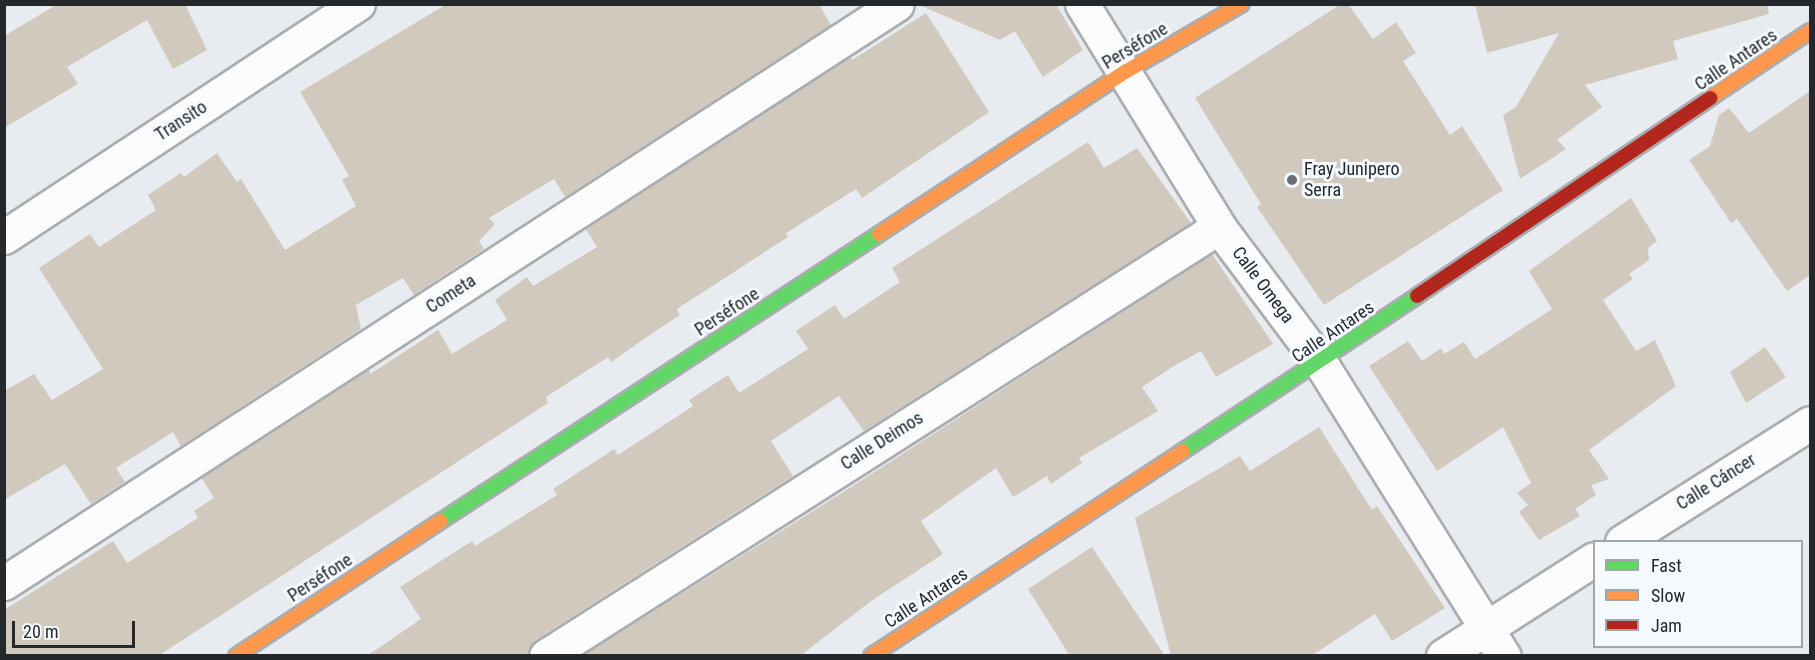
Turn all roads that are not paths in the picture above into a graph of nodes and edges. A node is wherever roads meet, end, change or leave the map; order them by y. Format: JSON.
{"nodes":[{"id":1,"x":358,"y":4,"type":"edge"},
{"id":2,"x":897,"y":4,"type":"edge"},
{"id":3,"x":1082,"y":4,"type":"edge"},
{"id":4,"x":1242,"y":4,"type":"edge"},
{"id":5,"x":1810,"y":31,"type":"edge"},
{"id":6,"x":1125,"y":72,"type":"junction"},
{"id":7,"x":1219,"y":227,"type":"junction"},
{"id":8,"x":4,"y":237,"type":"edge"},
{"id":9,"x":1320,"y":362,"type":"junction"},
{"id":10,"x":1810,"y":423,"type":"edge"},
{"id":11,"x":1625,"y":540,"type":"edge"},
{"id":12,"x":1593,"y":560,"type":"edge"},
{"id":13,"x":4,"y":583,"type":"edge"},
{"id":14,"x":1486,"y":628,"type":"junction"},
{"id":15,"x":236,"y":656,"type":"edge"},
{"id":16,"x":546,"y":656,"type":"edge"},
{"id":17,"x":871,"y":656,"type":"edge"},
{"id":18,"x":1443,"y":656,"type":"edge"},
{"id":19,"x":1504,"y":656,"type":"edge"}],
"edges":[{"from":1,"to":8,"type":"street","name":"Transito"},
{"from":2,"to":13,"type":"street","name":"Cometa"},
{"from":3,"to":6,"type":"street","name":"Calle Omega"},
{"from":4,"to":6,"type":"street","name":"Perséfone"},
{"from":5,"to":9,"type":"street","name":"Calle Antares"},
{"from":6,"to":7,"type":"street","name":"Calle Omega"},
{"from":6,"to":15,"type":"street","name":"Perséfone"},
{"from":7,"to":9,"type":"street","name":"Calle Omega"},
{"from":7,"to":16,"type":"street","name":"Calle Deimos"},
{"from":9,"to":14,"type":"street","name":"Calle Omega"},
{"from":9,"to":17,"type":"street","name":"Calle Antares"},
{"from":10,"to":11,"type":"street","name":"Calle Cáncer"},
{"from":12,"to":14,"type":"street"},
{"from":14,"to":18,"type":"street"},
{"from":14,"to":19,"type":"street","name":"Calle Omega"}]}
